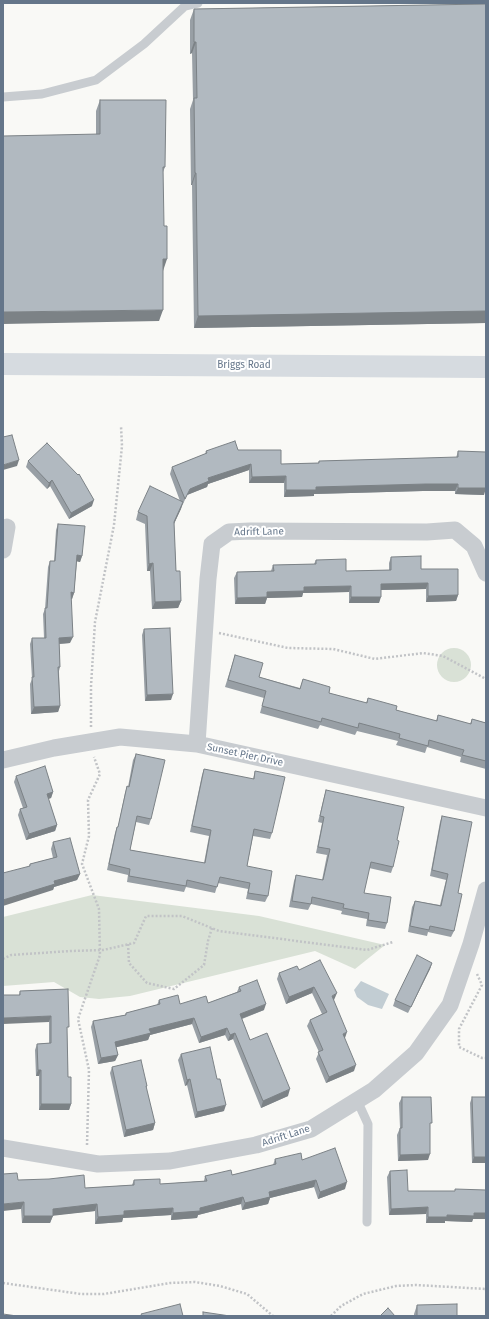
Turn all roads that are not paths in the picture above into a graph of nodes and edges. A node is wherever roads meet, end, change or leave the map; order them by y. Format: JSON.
{"nodes":[{"id":1,"x":198,"y":3,"type":"edge"},
{"id":2,"x":3,"y":97,"type":"edge"},
{"id":3,"x":3,"y":364,"type":"edge"},
{"id":4,"x":486,"y":366,"type":"edge"},
{"id":5,"x":7,"y":527,"type":"dead end"},
{"id":6,"x":3,"y":550,"type":"edge"},
{"id":7,"x":486,"y":573,"type":"edge"},
{"id":8,"x":196,"y":744,"type":"junction"},
{"id":9,"x":4,"y":756,"type":"edge"},
{"id":10,"x":486,"y":808,"type":"edge"},
{"id":11,"x":486,"y":890,"type":"edge"},
{"id":12,"x":357,"y":1100,"type":"junction"},
{"id":13,"x":3,"y":1148,"type":"edge"},
{"id":14,"x":367,"y":1222,"type":"dead end"}],
"edges":[{"from":1,"to":2,"type":"lane"},
{"from":3,"to":4,"type":"main road","name":"Briggs Road"},
{"from":5,"to":6,"type":"street"},
{"from":7,"to":8,"type":"street","name":"Adrift Lane"},
{"from":8,"to":9,"type":"street","name":"Sunset Pier Drive"},
{"from":8,"to":10,"type":"street","name":"Sunset Pier Drive"},
{"from":11,"to":12,"type":"street","name":"Adrift Lane"},
{"from":12,"to":13,"type":"street","name":"Adrift Lane"},
{"from":12,"to":14,"type":"lane"}]}
